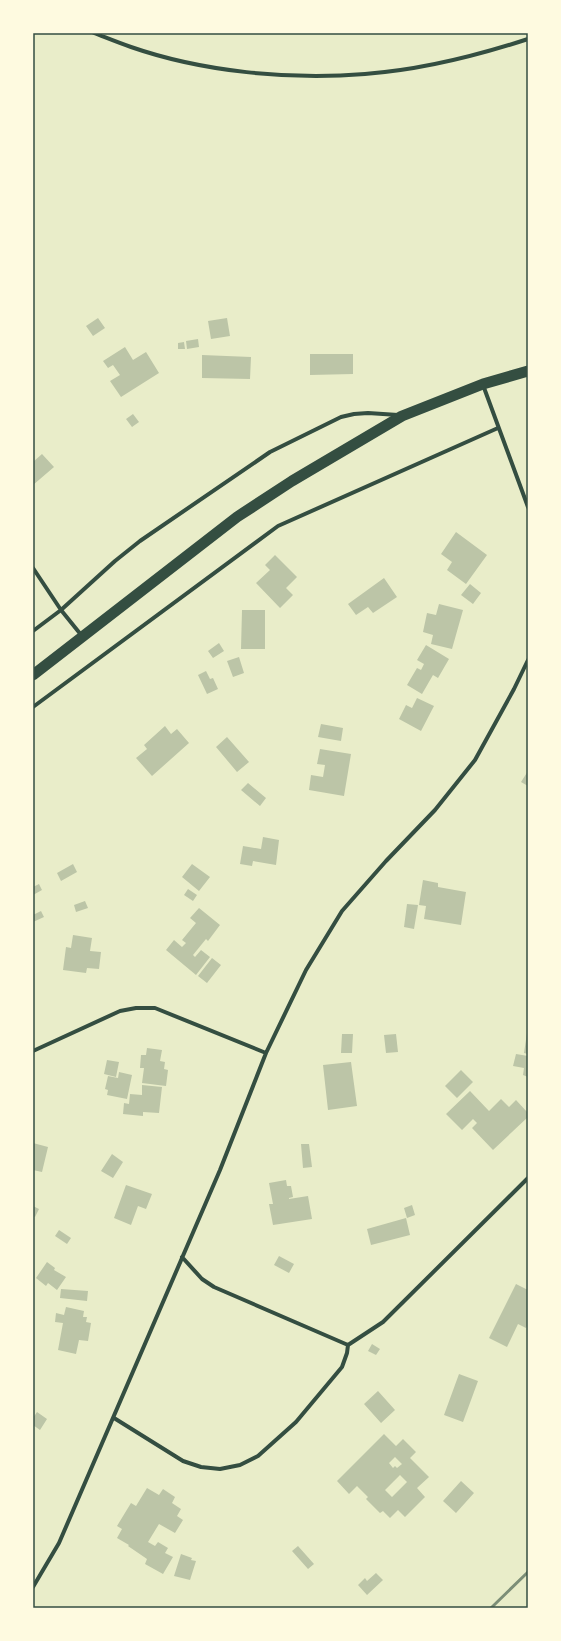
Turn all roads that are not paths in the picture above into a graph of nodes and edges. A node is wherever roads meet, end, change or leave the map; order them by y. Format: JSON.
{"nodes":[{"id":1,"x":94,"y":33,"type":"edge"},
{"id":2,"x":528,"y":39,"type":"edge"},
{"id":3,"x":528,"y":371,"type":"edge"},
{"id":4,"x":483,"y":384,"type":"junction"},
{"id":5,"x":402,"y":416,"type":"junction"},
{"id":6,"x":498,"y":428,"type":"junction"},
{"id":7,"x":528,"y":507,"type":"edge"},
{"id":8,"x":33,"y":568,"type":"edge"},
{"id":9,"x":61,"y":610,"type":"junction"},
{"id":10,"x":33,"y":632,"type":"edge"},
{"id":11,"x":83,"y":637,"type":"junction"},
{"id":12,"x":528,"y":660,"type":"edge"},
{"id":13,"x":33,"y":675,"type":"edge"},
{"id":14,"x":33,"y":707,"type":"edge"},
{"id":15,"x":33,"y":1052,"type":"edge"},
{"id":16,"x":266,"y":1053,"type":"junction"},
{"id":17,"x":528,"y":1178,"type":"edge"},
{"id":18,"x":182,"y":1257,"type":"junction"},
{"id":19,"x":348,"y":1345,"type":"junction"},
{"id":20,"x":114,"y":1418,"type":"junction"},
{"id":21,"x":33,"y":1587,"type":"edge"}],
"edges":[{"from":1,"to":2,"type":"street"},
{"from":3,"to":4,"type":"highway"},
{"from":4,"to":5,"type":"highway"},
{"from":4,"to":6,"type":"street"},
{"from":5,"to":9,"type":"street"},
{"from":5,"to":11,"type":"highway"},
{"from":6,"to":7,"type":"street"},
{"from":6,"to":14,"type":"street"},
{"from":8,"to":9,"type":"street"},
{"from":9,"to":10,"type":"street"},
{"from":9,"to":11,"type":"street"},
{"from":11,"to":13,"type":"highway"},
{"from":12,"to":16,"type":"street"},
{"from":15,"to":16,"type":"street"},
{"from":16,"to":18,"type":"street"},
{"from":17,"to":19,"type":"street"},
{"from":18,"to":19,"type":"street"},
{"from":18,"to":20,"type":"street"},
{"from":19,"to":20,"type":"street"},
{"from":20,"to":21,"type":"street"}]}
